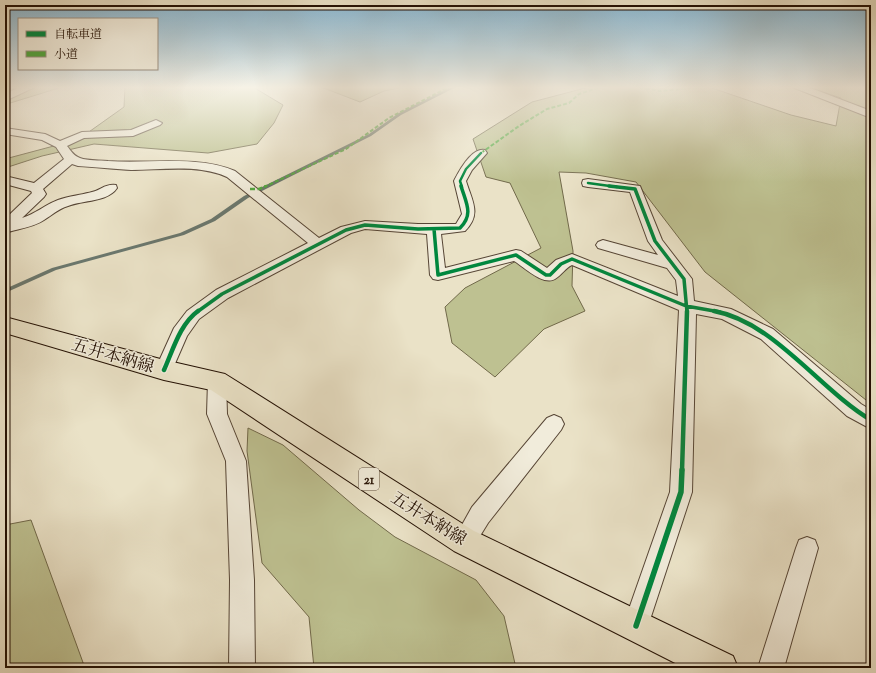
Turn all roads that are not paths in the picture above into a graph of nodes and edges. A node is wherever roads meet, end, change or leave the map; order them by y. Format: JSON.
{"nodes":[{"id":1,"x":156,"y":123,"type":"dead end"},
{"id":2,"x":5,"y":131,"type":"edge"},
{"id":3,"x":60,"y":145,"type":"junction"},
{"id":4,"x":482,"y":153,"type":"dead end"},
{"id":5,"x":72,"y":158,"type":"junction"},
{"id":6,"x":5,"y":180,"type":"edge"},
{"id":7,"x":588,"y":183,"type":"dead end"},
{"id":8,"x":36,"y":188,"type":"junction"},
{"id":9,"x":111,"y":188,"type":"dead end"},
{"id":10,"x":5,"y":227,"type":"edge"},
{"id":11,"x":434,"y":229,"type":"junction"},
{"id":12,"x":318,"y":244,"type":"junction"},
{"id":13,"x":603,"y":245,"type":"dead end"},
{"id":14,"x":673,"y":264,"type":"junction"},
{"id":15,"x":686,"y":306,"type":"junction"},
{"id":16,"x":5,"y":325,"type":"edge"},
{"id":17,"x":164,"y":370,"type":"junction"},
{"id":18,"x":217,"y":381,"type":"junction"},
{"id":19,"x":871,"y":420,"type":"edge"},
{"id":20,"x":554,"y":424,"type":"dead end"},
{"id":21,"x":464,"y":541,"type":"junction"},
{"id":22,"x":807,"y":548,"type":"dead end"},
{"id":23,"x":636,"y":626,"type":"junction"},
{"id":24,"x":242,"y":668,"type":"edge"},
{"id":25,"x":721,"y":668,"type":"edge"},
{"id":26,"x":771,"y":668,"type":"edge"}],
"edges":[{"from":1,"to":3,"type":"street"},
{"from":2,"to":3,"type":"street"},
{"from":3,"to":5,"type":"street"},
{"from":4,"to":11,"type":"street"},
{"from":5,"to":8,"type":"street"},
{"from":5,"to":12,"type":"street"},
{"from":6,"to":8,"type":"street"},
{"from":7,"to":14,"type":"street"},
{"from":8,"to":10,"type":"street"},
{"from":9,"to":10,"type":"street"},
{"from":11,"to":12,"type":"street"},
{"from":11,"to":15,"type":"street"},
{"from":12,"to":17,"type":"street"},
{"from":13,"to":14,"type":"street"},
{"from":14,"to":15,"type":"street"},
{"from":15,"to":19,"type":"street"},
{"from":15,"to":23,"type":"street"},
{"from":16,"to":17,"type":"main road","name":"五井本納線","number":"21"},
{"from":17,"to":18,"type":"main road","name":"五井本納線","number":"21"},
{"from":18,"to":21,"type":"main road","name":"五井本納線","number":"21"},
{"from":18,"to":24,"type":"street"},
{"from":20,"to":21,"type":"street"},
{"from":21,"to":23,"type":"main road","name":"五井本納線","number":"21"},
{"from":22,"to":26,"type":"street"},
{"from":23,"to":25,"type":"main road","name":"五井本納線","number":"21"}]}
